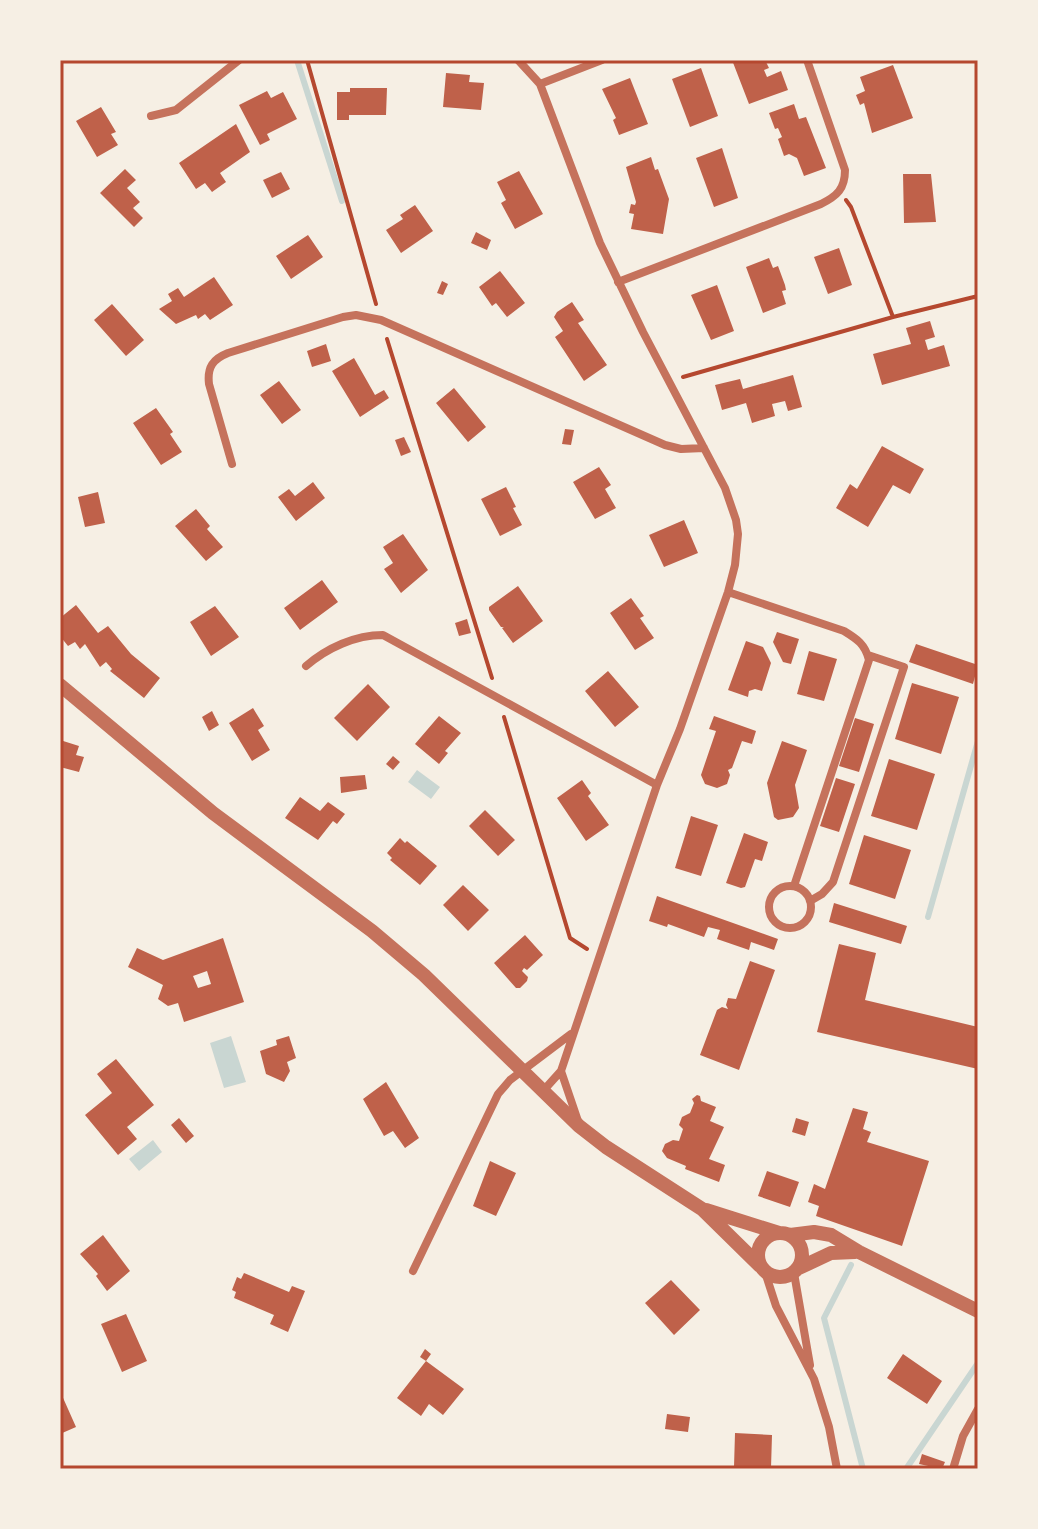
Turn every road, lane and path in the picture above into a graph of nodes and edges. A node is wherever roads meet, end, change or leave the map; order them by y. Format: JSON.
{"nodes":[{"id":1,"x":239,"y":60,"type":"edge"},
{"id":2,"x":307,"y":60,"type":"edge"},
{"id":3,"x":518,"y":60,"type":"edge"},
{"id":4,"x":602,"y":60,"type":"edge"},
{"id":5,"x":807,"y":60,"type":"edge"},
{"id":6,"x":540,"y":84,"type":"junction"},
{"id":7,"x":151,"y":116,"type":"dead end"},
{"id":8,"x":840,"y":192,"type":"junction"},
{"id":9,"x":618,"y":282,"type":"junction"},
{"id":10,"x":978,"y":296,"type":"edge"},
{"id":11,"x":893,"y":317,"type":"junction"},
{"id":12,"x":381,"y":320,"type":"junction"},
{"id":13,"x":670,"y":381,"type":"junction"},
{"id":14,"x":704,"y":448,"type":"junction"},
{"id":15,"x":232,"y":464,"type":"dead end"},
{"id":16,"x":728,"y":592,"type":"junction"},
{"id":17,"x":868,"y":655,"type":"junction"},
{"id":18,"x":306,"y":666,"type":"dead end"},
{"id":19,"x":60,"y":685,"type":"edge"},
{"id":20,"x":498,"y":698,"type":"junction"},
{"id":21,"x":657,"y":785,"type":"junction"},
{"id":22,"x":794,"y":886,"type":"junction"},
{"id":23,"x":810,"y":901,"type":"junction"},
{"id":24,"x":599,"y":957,"type":"junction"},
{"id":25,"x":572,"y":1033,"type":"junction"},
{"id":26,"x":523,"y":1070,"type":"junction"},
{"id":27,"x":561,"y":1071,"type":"junction"},
{"id":28,"x":543,"y":1091,"type":"junction"},
{"id":29,"x":579,"y":1126,"type":"junction"},
{"id":30,"x":702,"y":1209,"type":"junction"},
{"id":31,"x":784,"y":1234,"type":"junction"},
{"id":32,"x":859,"y":1252,"type":"junction"},
{"id":33,"x":763,"y":1269,"type":"junction"},
{"id":34,"x":796,"y":1270,"type":"junction"},
{"id":35,"x":413,"y":1271,"type":"dead end"},
{"id":36,"x":978,"y":1311,"type":"edge"},
{"id":37,"x":811,"y":1370,"type":"junction"},
{"id":38,"x":978,"y":1409,"type":"edge"},
{"id":39,"x":837,"y":1469,"type":"edge"},
{"id":40,"x":953,"y":1469,"type":"edge"}],
"edges":[{"from":1,"to":7,"type":"street"},
{"from":2,"to":12,"type":"path"},
{"from":3,"to":6,"type":"street"},
{"from":4,"to":6,"type":"street"},
{"from":5,"to":8,"type":"street"},
{"from":6,"to":9,"type":"street"},
{"from":8,"to":9,"type":"street"},
{"from":8,"to":11,"type":"path"},
{"from":9,"to":13,"type":"street"},
{"from":10,"to":11,"type":"path"},
{"from":11,"to":13,"type":"path"},
{"from":12,"to":14,"type":"street"},
{"from":12,"to":15,"type":"street"},
{"from":12,"to":20,"type":"path"},
{"from":13,"to":14,"type":"street"},
{"from":14,"to":16,"type":"street"},
{"from":16,"to":17,"type":"street"},
{"from":16,"to":21,"type":"street"},
{"from":17,"to":22,"type":"street"},
{"from":17,"to":23,"type":"street"},
{"from":18,"to":20,"type":"street"},
{"from":19,"to":26,"type":"street"},
{"from":20,"to":21,"type":"street"},
{"from":20,"to":24,"type":"path"},
{"from":21,"to":24,"type":"street"},
{"from":22,"to":23,"type":"street"},
{"from":22,"to":23,"type":"street"},
{"from":24,"to":25,"type":"street"},
{"from":25,"to":26,"type":"street"},
{"from":25,"to":27,"type":"street"},
{"from":26,"to":28,"type":"street"},
{"from":26,"to":35,"type":"street"},
{"from":27,"to":28,"type":"street"},
{"from":27,"to":29,"type":"street"},
{"from":28,"to":29,"type":"street"},
{"from":29,"to":30,"type":"street"},
{"from":30,"to":31,"type":"street"},
{"from":30,"to":33,"type":"street"},
{"from":31,"to":32,"type":"street"},
{"from":31,"to":33,"type":"street"},
{"from":31,"to":34,"type":"street"},
{"from":32,"to":34,"type":"street"},
{"from":32,"to":36,"type":"street"},
{"from":33,"to":34,"type":"street"},
{"from":33,"to":37,"type":"street"},
{"from":34,"to":37,"type":"street"},
{"from":37,"to":39,"type":"street"},
{"from":38,"to":40,"type":"street"}]}
